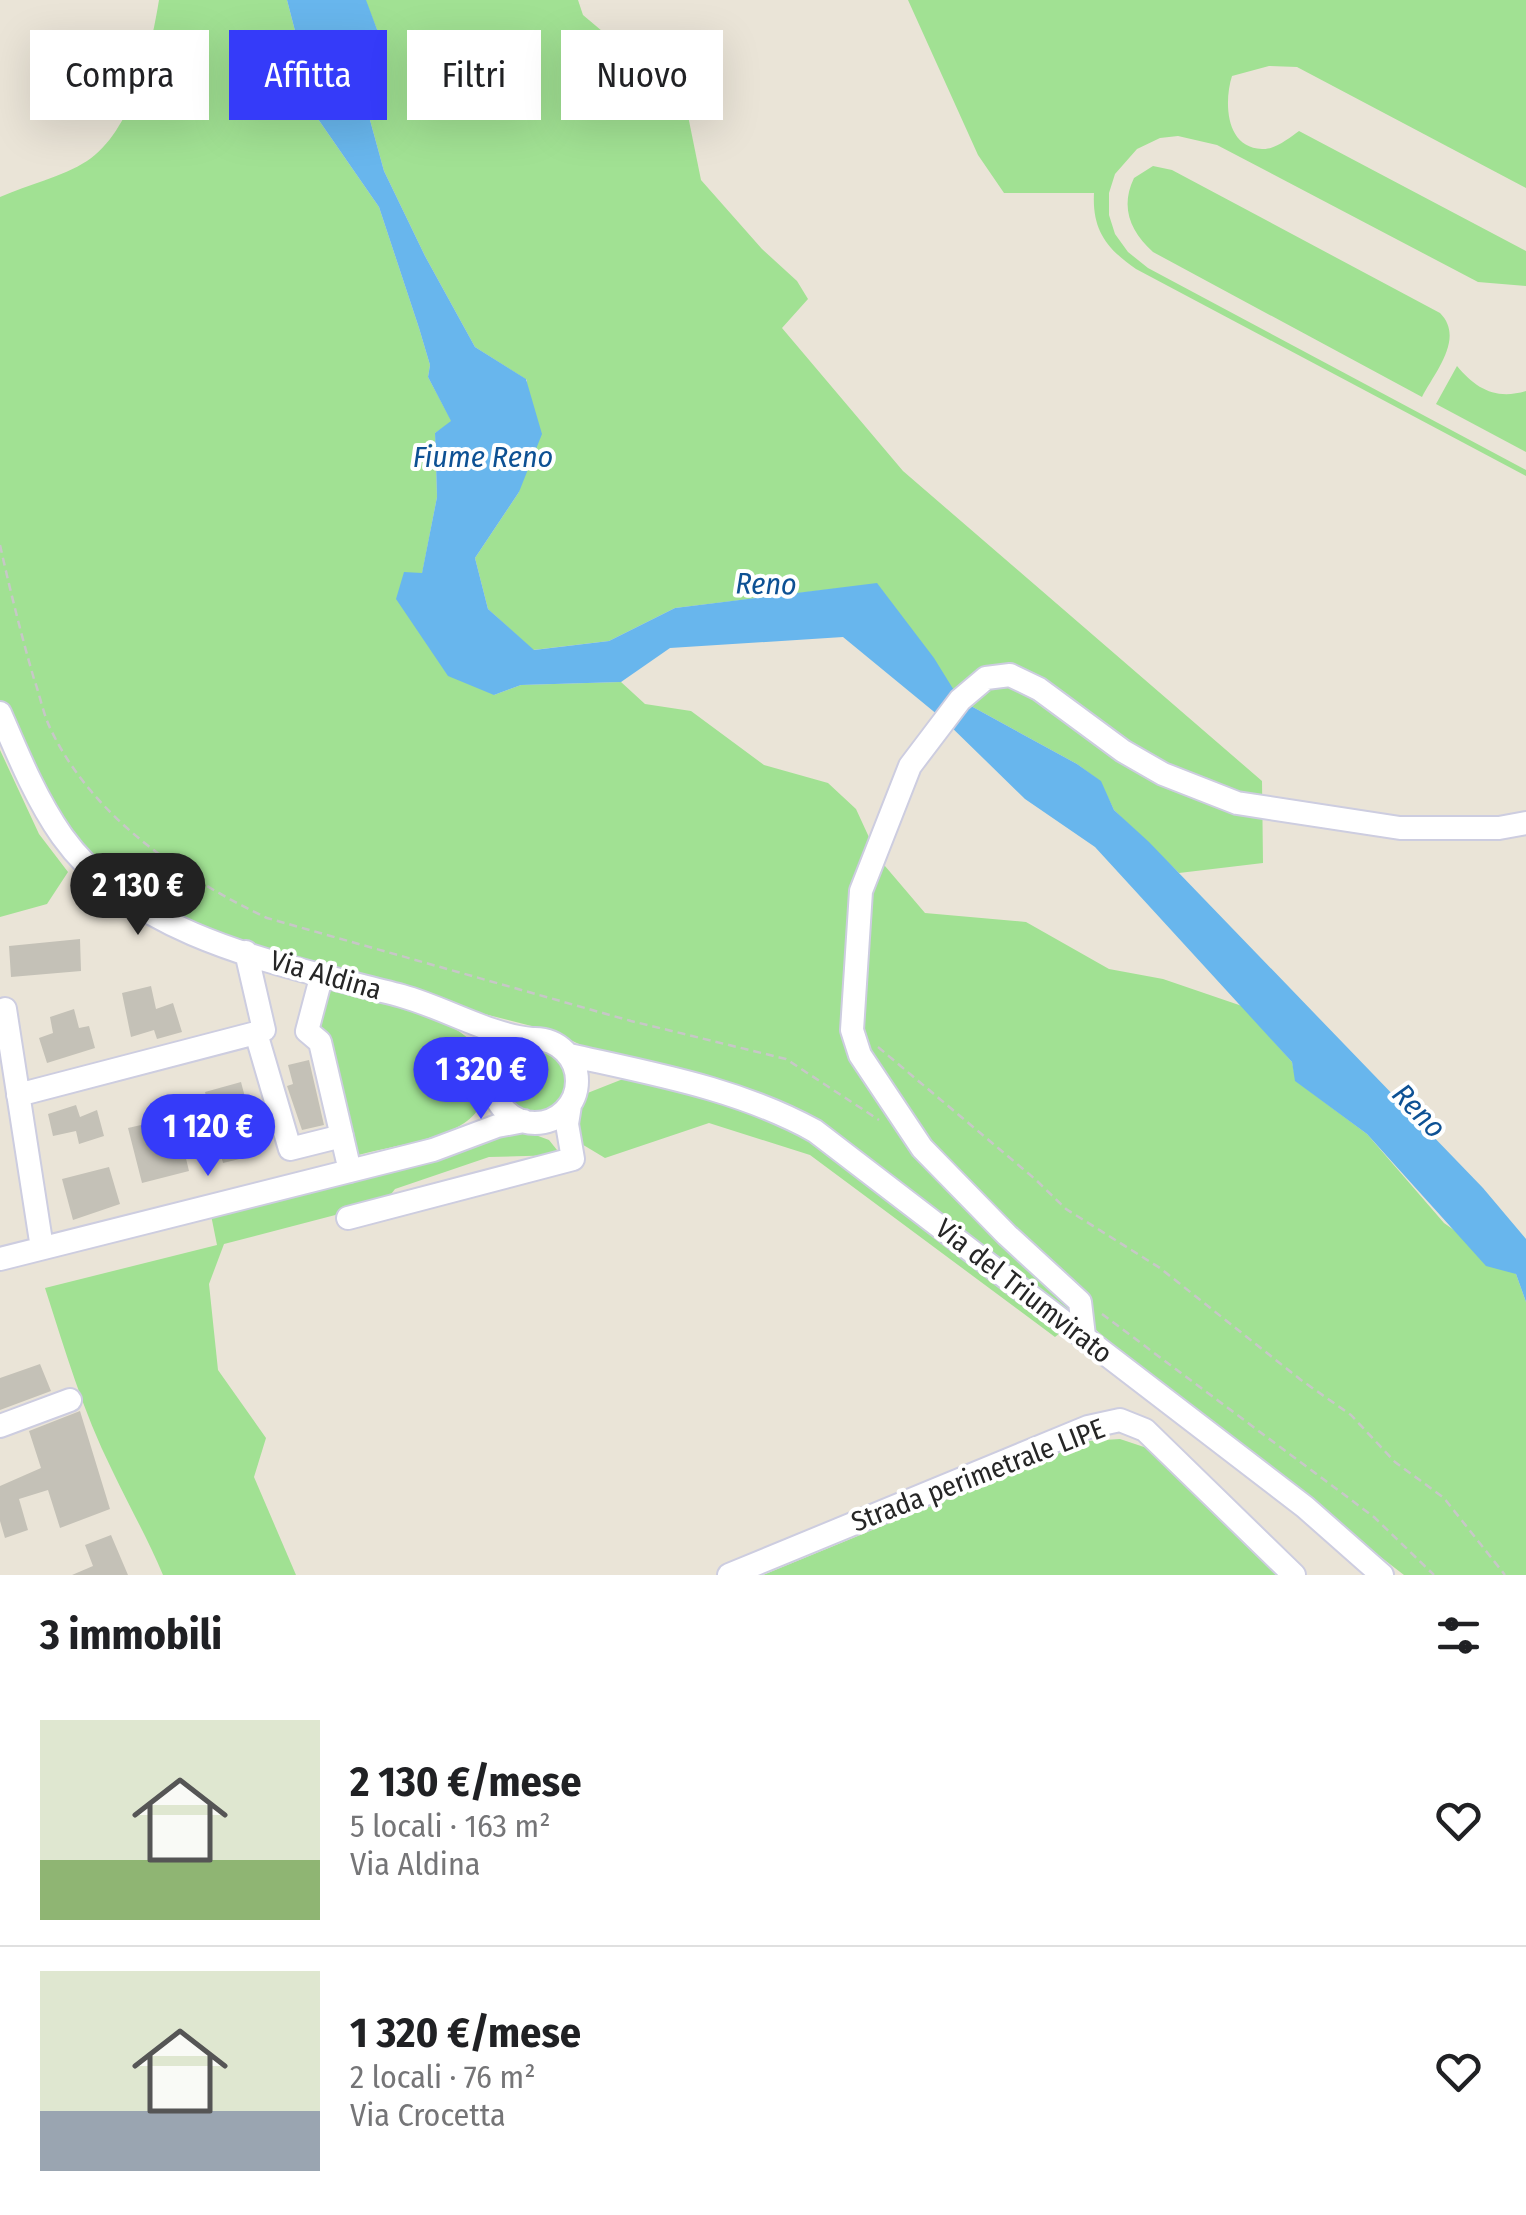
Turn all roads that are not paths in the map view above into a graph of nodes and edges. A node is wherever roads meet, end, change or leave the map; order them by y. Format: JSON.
{"nodes":[{"id":1,"x":0,"y":713,"type":"edge"},
{"id":2,"x":1526,"y":824,"type":"edge"},
{"id":3,"x":246,"y":952,"type":"junction"},
{"id":4,"x":322,"y":974,"type":"junction"},
{"id":5,"x":407,"y":998,"type":"junction"},
{"id":6,"x":5,"y":1009,"type":"dead end"},
{"id":7,"x":258,"y":1024,"type":"junction"},
{"id":8,"x":307,"y":1031,"type":"junction"},
{"id":9,"x":532,"y":1038,"type":"junction"},
{"id":10,"x":569,"y":1056,"type":"junction"},
{"id":11,"x":632,"y":1070,"type":"junction"},
{"id":12,"x":494,"y":1075,"type":"junction"},
{"id":13,"x":18,"y":1095,"type":"junction"},
{"id":14,"x":572,"y":1100,"type":"junction"},
{"id":15,"x":531,"y":1122,"type":"junction"},
{"id":16,"x":342,"y":1136,"type":"junction"},
{"id":17,"x":466,"y":1137,"type":"junction"},
{"id":18,"x":573,"y":1159,"type":"junction"},
{"id":19,"x":350,"y":1170,"type":"junction"},
{"id":20,"x":348,"y":1218,"type":"dead end"},
{"id":21,"x":42,"y":1248,"type":"junction"},
{"id":22,"x":0,"y":1259,"type":"edge"},
{"id":23,"x":1084,"y":1336,"type":"junction"},
{"id":24,"x":70,"y":1400,"type":"dead end"},
{"id":25,"x":0,"y":1426,"type":"edge"},
{"id":26,"x":729,"y":1575,"type":"edge"},
{"id":27,"x":1294,"y":1575,"type":"edge"},
{"id":28,"x":1382,"y":1575,"type":"edge"}],
"edges":[{"from":1,"to":3,"type":"street","name":"Via Aldina"},
{"from":2,"to":23,"type":"street"},
{"from":3,"to":4,"type":"street","name":"Via Aldina"},
{"from":3,"to":7,"type":"street"},
{"from":4,"to":5,"type":"street","name":"Via Aldina"},
{"from":4,"to":8,"type":"street"},
{"from":5,"to":9,"type":"street","name":"Via Aldina"},
{"from":5,"to":12,"type":"street","name":"Via Aldina"},
{"from":6,"to":13,"type":"street"},
{"from":7,"to":8,"type":"street"},
{"from":7,"to":13,"type":"street"},
{"from":7,"to":16,"type":"street"},
{"from":8,"to":16,"type":"street"},
{"from":9,"to":10,"type":"street"},
{"from":9,"to":12,"type":"street"},
{"from":10,"to":11,"type":"street","name":"Via del Triumvirato"},
{"from":10,"to":14,"type":"street"},
{"from":11,"to":14,"type":"street"},
{"from":11,"to":23,"type":"street","name":"Via del Triumvirato"},
{"from":12,"to":15,"type":"street"},
{"from":12,"to":17,"type":"street"},
{"from":13,"to":21,"type":"street"},
{"from":14,"to":15,"type":"street"},
{"from":14,"to":18,"type":"street"},
{"from":15,"to":17,"type":"street"},
{"from":15,"to":18,"type":"street"},
{"from":16,"to":19,"type":"street"},
{"from":17,"to":19,"type":"street"},
{"from":18,"to":20,"type":"street"},
{"from":19,"to":21,"type":"street"},
{"from":21,"to":22,"type":"street"},
{"from":23,"to":28,"type":"street","name":"Via del Triumvirato"},
{"from":24,"to":25,"type":"street"},
{"from":26,"to":27,"type":"street","name":"Strada perimetrale LIPE"}]}
